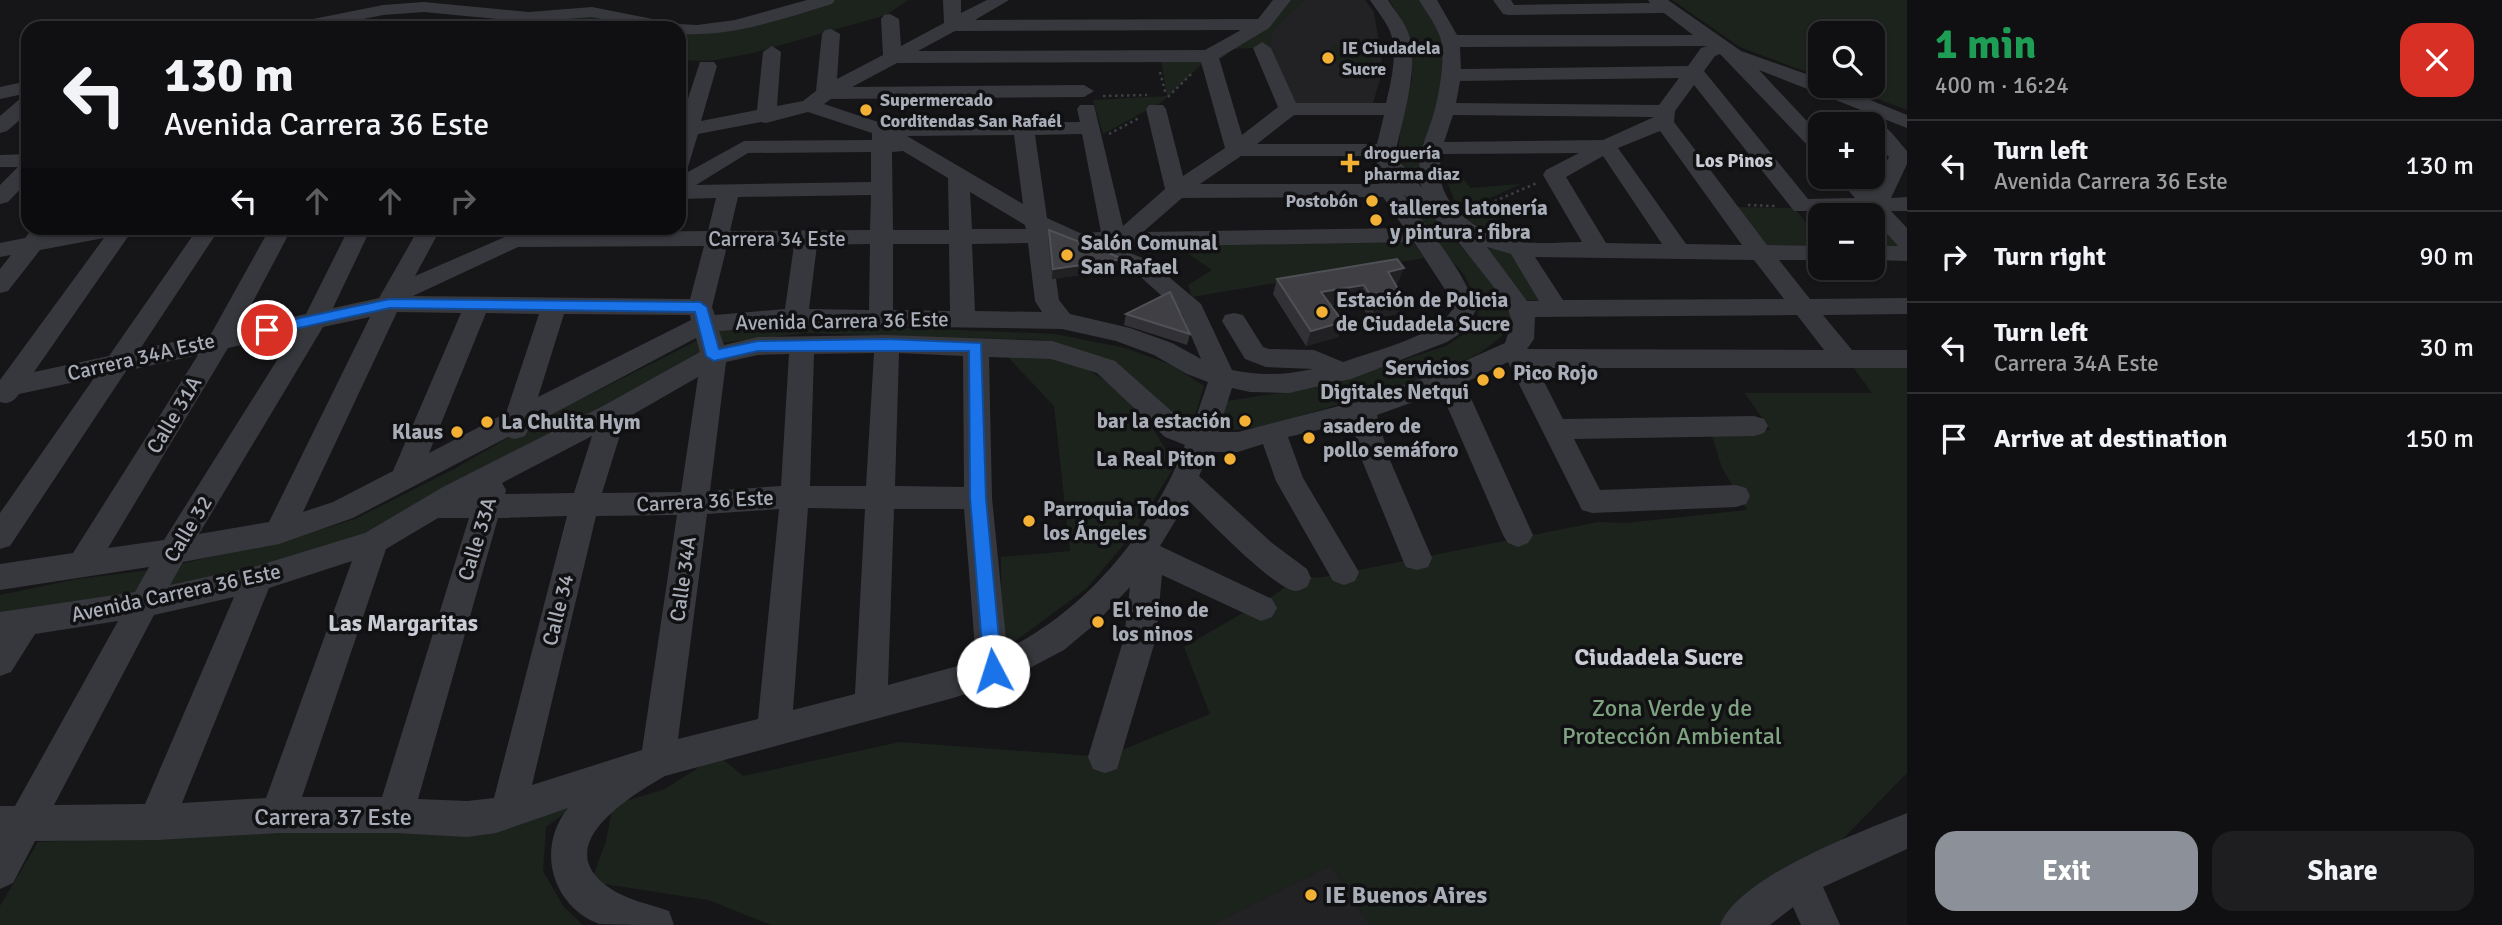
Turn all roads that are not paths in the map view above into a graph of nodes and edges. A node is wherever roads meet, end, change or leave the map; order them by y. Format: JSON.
{"nodes":[{"id":1,"x":826,"y":0,"type":"edge"},
{"id":2,"x":952,"y":0,"type":"edge"},
{"id":3,"x":1000,"y":0,"type":"edge"},
{"id":4,"x":1065,"y":0,"type":"edge"},
{"id":5,"x":1282,"y":0,"type":"edge"},
{"id":6,"x":1379,"y":0,"type":"edge"},
{"id":7,"x":1427,"y":1,"type":"edge"},
{"id":8,"x":1512,"y":3,"type":"edge"},
{"id":9,"x":1663,"y":4,"type":"edge"},
{"id":10,"x":890,"y":19,"type":"dead end"},
{"id":11,"x":328,"y":21,"type":"edge"},
{"id":12,"x":638,"y":21,"type":"edge"},
{"id":13,"x":1263,"y":24,"type":"junction"},
{"id":14,"x":1070,"y":25,"type":"junction"},
{"id":15,"x":953,"y":26,"type":"junction"},
{"id":16,"x":686,"y":30,"type":"edge"},
{"id":17,"x":831,"y":34,"type":"dead end"},
{"id":18,"x":1459,"y":41,"type":"junction"},
{"id":19,"x":1723,"y":47,"type":"junction"},
{"id":20,"x":1262,"y":48,"type":"dead end"},
{"id":21,"x":772,"y":52,"type":"dead end"},
{"id":22,"x":1209,"y":56,"type":"junction"},
{"id":23,"x":891,"y":57,"type":"junction"},
{"id":24,"x":1077,"y":57,"type":"junction"},
{"id":25,"x":707,"y":66,"type":"dead end"},
{"id":26,"x":1694,"y":72,"type":"junction"},
{"id":27,"x":1451,"y":75,"type":"junction"},
{"id":28,"x":1808,"y":81,"type":"edge"},
{"id":29,"x":21,"y":88,"type":"edge"},
{"id":30,"x":0,"y":93,"type":"edge"},
{"id":31,"x":826,"y":93,"type":"junction"},
{"id":32,"x":1084,"y":93,"type":"junction"},
{"id":33,"x":1848,"y":98,"type":"edge"},
{"id":34,"x":1852,"y":98,"type":"edge"},
{"id":35,"x":1158,"y":100,"type":"road end"},
{"id":36,"x":809,"y":106,"type":"junction"},
{"id":37,"x":21,"y":108,"type":"edge"},
{"id":38,"x":1289,"y":109,"type":"junction"},
{"id":39,"x":1395,"y":109,"type":"junction"},
{"id":40,"x":1445,"y":109,"type":"junction"},
{"id":41,"x":1860,"y":112,"type":"edge"},
{"id":42,"x":1664,"y":117,"type":"junction"},
{"id":43,"x":756,"y":119,"type":"junction"},
{"id":44,"x":1907,"y":122,"type":"edge"},
{"id":45,"x":0,"y":127,"type":"edge"},
{"id":46,"x":1091,"y":128,"type":"junction"},
{"id":47,"x":686,"y":129,"type":"edge"},
{"id":48,"x":1024,"y":129,"type":"junction"},
{"id":49,"x":686,"y":132,"type":"edge"},
{"id":50,"x":1808,"y":135,"type":"edge"},
{"id":51,"x":882,"y":138,"type":"junction"},
{"id":52,"x":1885,"y":139,"type":"edge"},
{"id":53,"x":1606,"y":146,"type":"junction"},
{"id":54,"x":744,"y":147,"type":"junction"},
{"id":55,"x":1431,"y":148,"type":"junction"},
{"id":56,"x":1237,"y":150,"type":"junction"},
{"id":57,"x":1386,"y":154,"type":"junction"},
{"id":58,"x":21,"y":160,"type":"edge"},
{"id":59,"x":0,"y":161,"type":"edge"},
{"id":60,"x":21,"y":176,"type":"edge"},
{"id":61,"x":959,"y":176,"type":"junction"},
{"id":62,"x":686,"y":182,"type":"edge"},
{"id":63,"x":1885,"y":185,"type":"edge"},
{"id":64,"x":882,"y":188,"type":"junction"},
{"id":65,"x":1859,"y":189,"type":"edge"},
{"id":66,"x":1390,"y":190,"type":"junction"},
{"id":67,"x":729,"y":191,"type":"junction"},
{"id":68,"x":1176,"y":191,"type":"junction"},
{"id":69,"x":686,"y":192,"type":"edge"},
{"id":70,"x":0,"y":197,"type":"edge"},
{"id":71,"x":1874,"y":203,"type":"edge"},
{"id":72,"x":1885,"y":204,"type":"edge"},
{"id":73,"x":1907,"y":204,"type":"edge"},
{"id":74,"x":1808,"y":206,"type":"edge"},
{"id":75,"x":1885,"y":216,"type":"edge"},
{"id":76,"x":1456,"y":226,"type":"junction"},
{"id":77,"x":1038,"y":229,"type":"junction"},
{"id":78,"x":39,"y":235,"type":"edge"},
{"id":79,"x":117,"y":235,"type":"edge"},
{"id":80,"x":204,"y":235,"type":"edge"},
{"id":81,"x":277,"y":235,"type":"edge"},
{"id":82,"x":357,"y":235,"type":"edge"},
{"id":83,"x":426,"y":235,"type":"edge"},
{"id":84,"x":514,"y":235,"type":"edge"},
{"id":85,"x":556,"y":235,"type":"edge"},
{"id":86,"x":1423,"y":235,"type":"junction"},
{"id":87,"x":806,"y":238,"type":"junction"},
{"id":88,"x":717,"y":239,"type":"junction"},
{"id":89,"x":881,"y":239,"type":"junction"},
{"id":90,"x":961,"y":239,"type":"junction"},
{"id":91,"x":1118,"y":239,"type":"junction"},
{"id":92,"x":1077,"y":240,"type":"junction"},
{"id":93,"x":1907,"y":242,"type":"edge"},
{"id":94,"x":1519,"y":248,"type":"junction"},
{"id":95,"x":0,"y":250,"type":"edge"},
{"id":96,"x":1678,"y":250,"type":"junction"},
{"id":97,"x":1599,"y":251,"type":"junction"},
{"id":98,"x":1762,"y":253,"type":"junction"},
{"id":99,"x":1808,"y":253,"type":"edge"},
{"id":100,"x":1885,"y":253,"type":"edge"},
{"id":101,"x":1907,"y":254,"type":"edge"},
{"id":102,"x":0,"y":285,"type":"edge"},
{"id":103,"x":391,"y":300,"type":"junction"},
{"id":104,"x":477,"y":305,"type":"junction"},
{"id":105,"x":554,"y":305,"type":"junction"},
{"id":106,"x":1907,"y":306,"type":"edge"},
{"id":107,"x":1806,"y":307,"type":"junction"},
{"id":108,"x":1520,"y":309,"type":"junction"},
{"id":109,"x":1556,"y":309,"type":"junction"},
{"id":110,"x":702,"y":316,"type":"junction"},
{"id":111,"x":796,"y":317,"type":"junction"},
{"id":112,"x":963,"y":319,"type":"junction"},
{"id":113,"x":315,"y":320,"type":"junction"},
{"id":114,"x":1062,"y":321,"type":"junction"},
{"id":115,"x":1234,"y":321,"type":"dead end"},
{"id":116,"x":884,"y":330,"type":"junction"},
{"id":117,"x":220,"y":340,"type":"junction"},
{"id":118,"x":976,"y":346,"type":"junction"},
{"id":119,"x":802,"y":347,"type":"junction"},
{"id":120,"x":1516,"y":354,"type":"junction"},
{"id":121,"x":714,"y":356,"type":"junction"},
{"id":122,"x":1845,"y":359,"type":"junction"},
{"id":123,"x":1907,"y":359,"type":"edge"},
{"id":124,"x":121,"y":362,"type":"junction"},
{"id":125,"x":1342,"y":372,"type":"junction"},
{"id":126,"x":1222,"y":377,"type":"junction"},
{"id":127,"x":1449,"y":379,"type":"junction"},
{"id":128,"x":4,"y":392,"type":"edge"},
{"id":129,"x":1362,"y":410,"type":"junction"},
{"id":130,"x":613,"y":413,"type":"junction"},
{"id":131,"x":520,"y":418,"type":"junction"},
{"id":132,"x":1754,"y":426,"type":"dead end"},
{"id":133,"x":1555,"y":429,"type":"junction"},
{"id":134,"x":1272,"y":431,"type":"junction"},
{"id":135,"x":1202,"y":441,"type":"junction"},
{"id":136,"x":500,"y":470,"type":"junction"},
{"id":137,"x":405,"y":478,"type":"junction"},
{"id":138,"x":1185,"y":480,"type":"junction"},
{"id":139,"x":1736,"y":496,"type":"dead end"},
{"id":140,"x":794,"y":497,"type":"junction"},
{"id":141,"x":878,"y":498,"type":"junction"},
{"id":142,"x":978,"y":498,"type":"junction"},
{"id":143,"x":693,"y":503,"type":"junction"},
{"id":144,"x":485,"y":506,"type":"junction"},
{"id":145,"x":584,"y":506,"type":"junction"},
{"id":146,"x":433,"y":507,"type":"junction"},
{"id":147,"x":279,"y":532,"type":"junction"},
{"id":148,"x":1518,"y":535,"type":"dead end"},
{"id":149,"x":0,"y":537,"type":"edge"},
{"id":150,"x":374,"y":542,"type":"junction"},
{"id":151,"x":173,"y":551,"type":"junction"},
{"id":152,"x":1146,"y":553,"type":"junction"},
{"id":153,"x":1417,"y":558,"type":"dead end"},
{"id":154,"x":83,"y":563,"type":"junction"},
{"id":155,"x":1344,"y":572,"type":"dead end"},
{"id":156,"x":0,"y":577,"type":"edge"},
{"id":157,"x":1296,"y":578,"type":"dead end"},
{"id":158,"x":257,"y":579,"type":"junction"},
{"id":159,"x":145,"y":604,"type":"junction"},
{"id":160,"x":1261,"y":608,"type":"dead end"},
{"id":161,"x":12,"y":625,"type":"edge"},
{"id":162,"x":0,"y":662,"type":"edge"},
{"id":163,"x":993,"y":671,"type":"junction"},
{"id":164,"x":871,"y":705,"type":"junction"},
{"id":165,"x":774,"y":731,"type":"junction"},
{"id":166,"x":1105,"y":757,"type":"dead end"},
{"id":167,"x":658,"y":761,"type":"junction"},
{"id":168,"x":509,"y":810,"type":"junction"},
{"id":169,"x":395,"y":815,"type":"junction"},
{"id":170,"x":278,"y":816,"type":"junction"},
{"id":171,"x":156,"y":822,"type":"junction"},
{"id":172,"x":12,"y":823,"type":"edge"},
{"id":173,"x":1907,"y":831,"type":"edge"},
{"id":174,"x":0,"y":870,"type":"edge"},
{"id":175,"x":1799,"y":878,"type":"junction"},
{"id":176,"x":655,"y":925,"type":"edge"},
{"id":177,"x":1738,"y":925,"type":"edge"},
{"id":178,"x":1821,"y":925,"type":"edge"}],
"edges":[{"from":1,"to":16,"type":"street"},
{"from":2,"to":15,"type":"street"},
{"from":3,"to":15,"type":"street"},
{"from":4,"to":14,"type":"street"},
{"from":5,"to":13,"type":"street"},
{"from":6,"to":39,"type":"street"},
{"from":7,"to":18,"type":"street"},
{"from":8,"to":9,"type":"street"},
{"from":8,"to":18,"type":"street"},
{"from":9,"to":19,"type":"street"},
{"from":10,"to":23,"type":"street"},
{"from":11,"to":12,"type":"street"},
{"from":13,"to":14,"type":"street"},
{"from":13,"to":22,"type":"street"},
{"from":14,"to":15,"type":"street"},
{"from":14,"to":24,"type":"street"},
{"from":15,"to":23,"type":"street"},
{"from":17,"to":31,"type":"street"},
{"from":18,"to":19,"type":"street"},
{"from":18,"to":27,"type":"street"},
{"from":19,"to":26,"type":"street"},
{"from":19,"to":28,"type":"street"},
{"from":19,"to":50,"type":"street"},
{"from":20,"to":38,"type":"street"},
{"from":21,"to":43,"type":"street"},
{"from":22,"to":24,"type":"street"},
{"from":22,"to":56,"type":"street"},
{"from":23,"to":24,"type":"street"},
{"from":23,"to":31,"type":"street"},
{"from":24,"to":32,"type":"street"},
{"from":25,"to":47,"type":"street"},
{"from":26,"to":27,"type":"street"},
{"from":26,"to":42,"type":"street"},
{"from":26,"to":74,"type":"street"},
{"from":27,"to":40,"type":"street"},
{"from":29,"to":30,"type":"street"},
{"from":31,"to":32,"type":"street"},
{"from":31,"to":36,"type":"street"},
{"from":32,"to":46,"type":"street"},
{"from":33,"to":41,"type":"street"},
{"from":34,"to":44,"type":"street"},
{"from":35,"to":68,"type":"street"},
{"from":36,"to":43,"type":"street"},
{"from":36,"to":51,"type":"street"},
{"from":37,"to":45,"type":"street"},
{"from":38,"to":39,"type":"street"},
{"from":38,"to":56,"type":"street"},
{"from":39,"to":57,"type":"street"},
{"from":40,"to":42,"type":"street"},
{"from":40,"to":55,"type":"street"},
{"from":42,"to":53,"type":"street"},
{"from":42,"to":98,"type":"street"},
{"from":43,"to":49,"type":"street"},
{"from":43,"to":54,"type":"street"},
{"from":46,"to":48,"type":"street"},
{"from":46,"to":91,"type":"street"},
{"from":48,"to":51,"type":"street"},
{"from":48,"to":77,"type":"street"},
{"from":51,"to":54,"type":"street"},
{"from":51,"to":61,"type":"street"},
{"from":51,"to":64,"type":"street"},
{"from":52,"to":63,"type":"street"},
{"from":53,"to":55,"type":"street"},
{"from":53,"to":96,"type":"street"},
{"from":53,"to":97,"type":"street"},
{"from":54,"to":62,"type":"street"},
{"from":55,"to":76,"type":"street"},
{"from":56,"to":57,"type":"street"},
{"from":56,"to":68,"type":"street"},
{"from":57,"to":66,"type":"street"},
{"from":57,"to":76,"type":"street"},
{"from":58,"to":59,"type":"street"},
{"from":60,"to":70,"type":"street"},
{"from":61,"to":77,"type":"street"},
{"from":61,"to":90,"type":"street"},
{"from":64,"to":67,"type":"street"},
{"from":64,"to":89,"type":"street"},
{"from":65,"to":71,"type":"street"},
{"from":66,"to":68,"type":"street"},
{"from":66,"to":86,"type":"street"},
{"from":67,"to":69,"type":"street"},
{"from":67,"to":88,"type":"street"},
{"from":68,"to":91,"type":"street"},
{"from":72,"to":73,"type":"street"},
{"from":75,"to":93,"type":"street"},
{"from":76,"to":94,"type":"street"},
{"from":76,"to":108,"type":"street"},
{"from":77,"to":90,"type":"street","name":"Carrera 34 Este"},
{"from":77,"to":92,"type":"street","name":"Carrera 34 Este"},
{"from":77,"to":114,"type":"street"},
{"from":78,"to":95,"type":"street"},
{"from":78,"to":102,"type":"street"},
{"from":79,"to":128,"type":"street"},
{"from":80,"to":124,"type":"street"},
{"from":81,"to":117,"type":"street","name":"Calle 31A"},
{"from":82,"to":113,"type":"street","name":"Calle 32"},
{"from":83,"to":103,"type":"street"},
{"from":84,"to":103,"type":"street"},
{"from":85,"to":88,"type":"street","name":"Carrera 34 Este"},
{"from":86,"to":91,"type":"street","name":"Carrera 34 Este"},
{"from":86,"to":125,"type":"street"},
{"from":87,"to":88,"type":"street","name":"Carrera 34 Este"},
{"from":87,"to":89,"type":"street","name":"Carrera 34 Este"},
{"from":87,"to":111,"type":"street"},
{"from":88,"to":110,"type":"street"},
{"from":89,"to":90,"type":"street","name":"Carrera 34 Este"},
{"from":89,"to":116,"type":"street"},
{"from":90,"to":112,"type":"street"},
{"from":91,"to":92,"type":"street","name":"Carrera 34 Este"},
{"from":92,"to":126,"type":"street"},
{"from":94,"to":97,"type":"street"},
{"from":94,"to":109,"type":"street"},
{"from":96,"to":97,"type":"street"},
{"from":96,"to":98,"type":"street"},
{"from":98,"to":99,"type":"street"},
{"from":98,"to":107,"type":"street"},
{"from":100,"to":101,"type":"street"},
{"from":103,"to":104,"type":"street","name":"Carrera 34A Este"},
{"from":103,"to":113,"type":"street","name":"Carrera 34A Este"},
{"from":103,"to":147,"type":"street"},
{"from":104,"to":105,"type":"street","name":"Carrera 34A Este"},
{"from":104,"to":137,"type":"street"},
{"from":105,"to":110,"type":"street","name":"Carrera 34A Este"},
{"from":105,"to":131,"type":"street","name":"Calle 33A"},
{"from":106,"to":107,"type":"street"},
{"from":107,"to":109,"type":"street"},
{"from":107,"to":122,"type":"street"},
{"from":108,"to":109,"type":"street"},
{"from":108,"to":120,"type":"street"},
{"from":110,"to":111,"type":"street","name":"Avenida Carrera 36 Este"},
{"from":110,"to":121,"type":"street"},
{"from":110,"to":131,"type":"street","name":"Avenida Carrera 36 Este"},
{"from":111,"to":116,"type":"street","name":"Avenida Carrera 36 Este"},
{"from":112,"to":114,"type":"street","name":"Avenida Carrera 36 Este"},
{"from":112,"to":116,"type":"street","name":"Avenida Carrera 36 Este"},
{"from":113,"to":117,"type":"street","name":"Carrera 34A Este"},
{"from":113,"to":151,"type":"street","name":"Calle 32"},
{"from":114,"to":126,"type":"street","name":"Avenida Carrera 36 Este"},
{"from":115,"to":125,"type":"street"},
{"from":116,"to":118,"type":"street","name":"Avenida Carrera 36 Este"},
{"from":116,"to":119,"type":"street","name":"Avenida Carrera 36 Este"},
{"from":116,"to":141,"type":"street"},
{"from":117,"to":124,"type":"street","name":"Carrera 34A Este"},
{"from":117,"to":154,"type":"street","name":"Calle 31A"},
{"from":118,"to":135,"type":"street","name":"Avenida Carrera 36 Este"},
{"from":118,"to":142,"type":"street"},
{"from":119,"to":121,"type":"street","name":"Avenida Carrera 36 Este"},
{"from":119,"to":140,"type":"street"},
{"from":120,"to":122,"type":"street"},
{"from":120,"to":127,"type":"street","name":"Avenida Carrera 36 Este"},
{"from":120,"to":133,"type":"street"},
{"from":121,"to":130,"type":"street","name":"Avenida Carrera 36 Este"},
{"from":121,"to":143,"type":"street","name":"Calle 34A"},
{"from":122,"to":123,"type":"street"},
{"from":124,"to":128,"type":"street","name":"Carrera 34A Este"},
{"from":124,"to":149,"type":"street"},
{"from":125,"to":126,"type":"street"},
{"from":126,"to":135,"type":"street"},
{"from":127,"to":129,"type":"street","name":"Avenida Carrera 36 Este"},
{"from":127,"to":148,"type":"street"},
{"from":129,"to":134,"type":"street","name":"Avenida Carrera 36 Este"},
{"from":129,"to":153,"type":"street"},
{"from":130,"to":136,"type":"street","name":"Avenida Carrera 36 Este"},
{"from":130,"to":145,"type":"street","name":"Calle 34"},
{"from":131,"to":136,"type":"street","name":"Calle 33A"},
{"from":131,"to":137,"type":"street","name":"Avenida Carrera 36 Este"},
{"from":132,"to":133,"type":"street"},
{"from":133,"to":139,"type":"street"},
{"from":134,"to":135,"type":"street","name":"Avenida Carrera 36 Este"},
{"from":134,"to":155,"type":"street"},
{"from":135,"to":138,"type":"street"},
{"from":136,"to":144,"type":"street","name":"Calle 33A"},
{"from":136,"to":146,"type":"street","name":"Avenida Carrera 36 Este"},
{"from":137,"to":147,"type":"street","name":"Avenida Carrera 36 Este"},
{"from":138,"to":152,"type":"street"},
{"from":138,"to":157,"type":"street"},
{"from":140,"to":141,"type":"street","name":"Carrera 36 Este"},
{"from":140,"to":143,"type":"street","name":"Carrera 36 Este"},
{"from":140,"to":165,"type":"street"},
{"from":141,"to":142,"type":"street","name":"Carrera 36 Este"},
{"from":141,"to":164,"type":"street"},
{"from":142,"to":163,"type":"street"},
{"from":143,"to":145,"type":"street","name":"Carrera 36 Este"},
{"from":143,"to":167,"type":"street","name":"Calle 34A"},
{"from":144,"to":145,"type":"street","name":"Carrera 36 Este"},
{"from":144,"to":146,"type":"street","name":"Carrera 36 Este"},
{"from":144,"to":169,"type":"street","name":"Calle 33A"},
{"from":145,"to":168,"type":"street","name":"Calle 34"},
{"from":146,"to":150,"type":"street","name":"Avenida Carrera 36 Este"},
{"from":147,"to":151,"type":"street","name":"Avenida Carrera 36 Este"},
{"from":150,"to":158,"type":"street","name":"Avenida Carrera 36 Este"},
{"from":150,"to":170,"type":"street"},
{"from":151,"to":154,"type":"street","name":"Avenida Carrera 36 Este"},
{"from":151,"to":159,"type":"street","name":"Calle 32"},
{"from":152,"to":160,"type":"street"},
{"from":152,"to":163,"type":"street","name":"Carrera 37 Este"},
{"from":152,"to":166,"type":"street"},
{"from":154,"to":156,"type":"street","name":"Avenida Carrera 36 Este"},
{"from":158,"to":159,"type":"street","name":"Avenida Carrera 36 Este"},
{"from":158,"to":171,"type":"street"},
{"from":159,"to":161,"type":"street","name":"Avenida Carrera 36 Este"},
{"from":159,"to":172,"type":"street","name":"Calle 32"},
{"from":161,"to":162,"type":"street"},
{"from":163,"to":164,"type":"street","name":"Carrera 37 Este"},
{"from":164,"to":165,"type":"street","name":"Carrera 37 Este"},
{"from":165,"to":167,"type":"street","name":"Carrera 37 Este"},
{"from":167,"to":168,"type":"street","name":"Carrera 37 Este"},
{"from":167,"to":176,"type":"street","name":"Carrera 37 Este"},
{"from":168,"to":169,"type":"street","name":"Carrera 37 Este"},
{"from":169,"to":170,"type":"street","name":"Carrera 37 Este"},
{"from":170,"to":171,"type":"street","name":"Carrera 37 Este"},
{"from":171,"to":172,"type":"street","name":"Carrera 37 Este"},
{"from":172,"to":174,"type":"street","name":"Calle 32"},
{"from":173,"to":175,"type":"street"},
{"from":175,"to":177,"type":"street"},
{"from":175,"to":178,"type":"street"}]}
